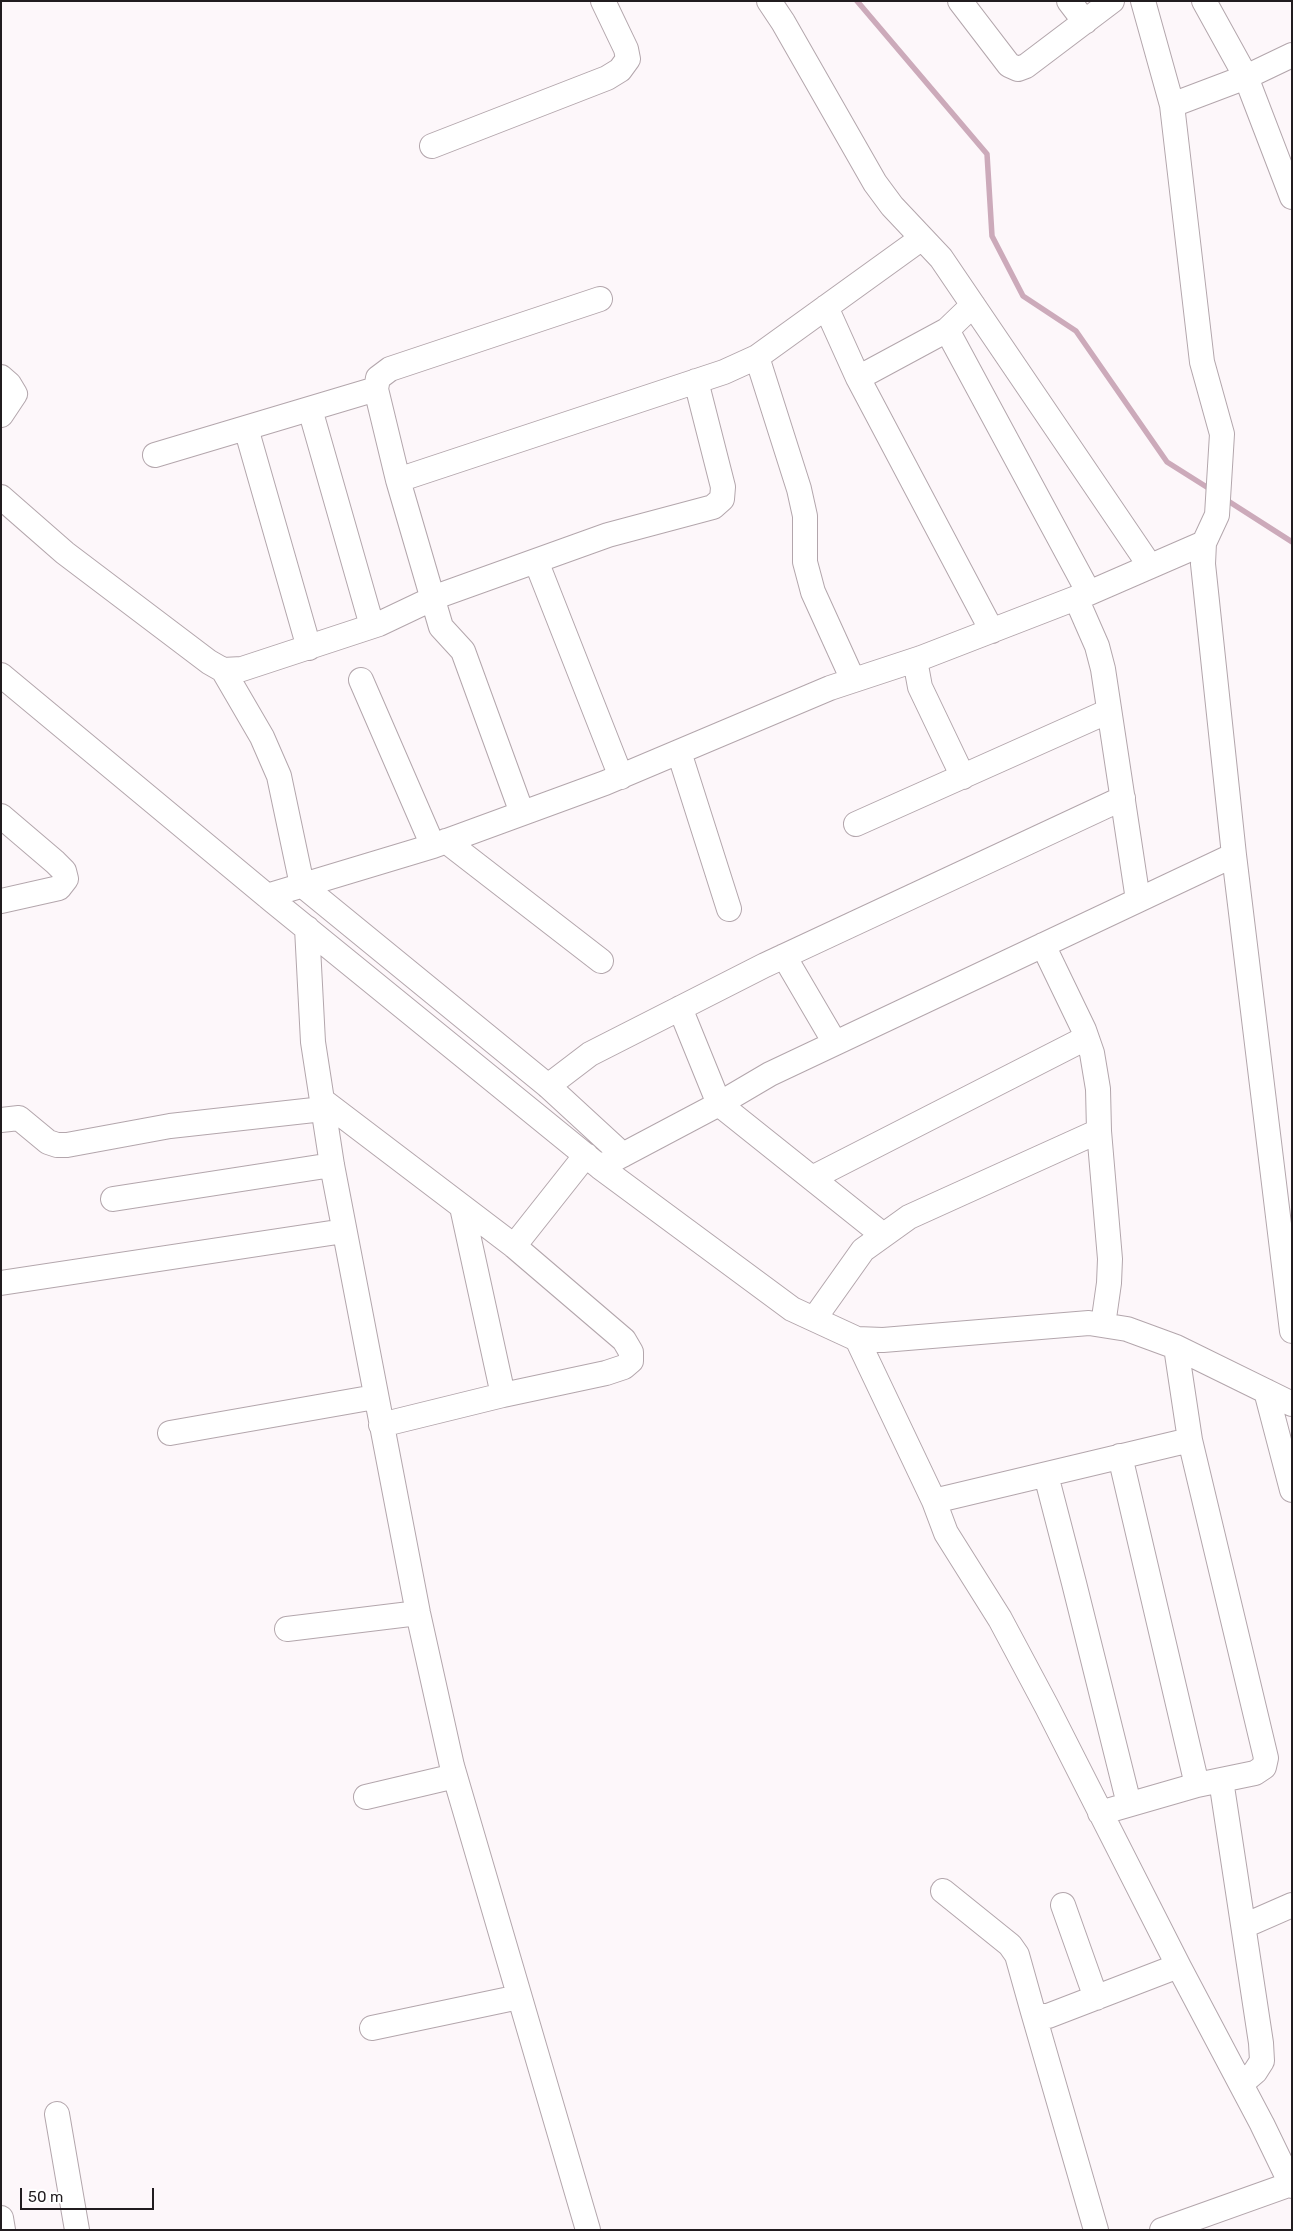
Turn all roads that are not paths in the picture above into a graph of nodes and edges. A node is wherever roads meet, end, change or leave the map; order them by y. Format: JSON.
{"nodes":[{"id":1,"x":603,"y":1,"type":"edge"},
{"id":2,"x":769,"y":1,"type":"edge"},
{"id":3,"x":960,"y":1,"type":"edge"},
{"id":4,"x":1070,"y":1,"type":"edge"},
{"id":5,"x":1112,"y":1,"type":"edge"},
{"id":6,"x":1143,"y":1,"type":"edge"},
{"id":7,"x":1204,"y":1,"type":"edge"},
{"id":8,"x":1085,"y":22,"type":"junction"},
{"id":9,"x":1292,"y":55,"type":"edge"},
{"id":10,"x":1246,"y":77,"type":"junction"},
{"id":11,"x":1172,"y":105,"type":"junction"},
{"id":12,"x":432,"y":146,"type":"dead end"},
{"id":13,"x":1292,"y":197,"type":"edge"},
{"id":14,"x":922,"y":238,"type":"junction"},
{"id":15,"x":600,"y":298,"type":"dead end"},
{"id":16,"x":973,"y":305,"type":"junction"},
{"id":17,"x":826,"y":307,"type":"junction"},
{"id":18,"x":947,"y":330,"type":"junction"},
{"id":19,"x":757,"y":357,"type":"junction"},
{"id":20,"x":1,"y":377,"type":"edge"},
{"id":21,"x":858,"y":378,"type":"junction"},
{"id":22,"x":696,"y":381,"type":"junction"},
{"id":23,"x":376,"y":389,"type":"junction"},
{"id":24,"x":310,"y":409,"type":"junction"},
{"id":25,"x":1,"y":415,"type":"edge"},
{"id":26,"x":246,"y":428,"type":"junction"},
{"id":27,"x":155,"y":455,"type":"dead end"},
{"id":28,"x":398,"y":480,"type":"junction"},
{"id":29,"x":1,"y":497,"type":"edge"},
{"id":30,"x":1204,"y":543,"type":"junction"},
{"id":31,"x":536,"y":561,"type":"junction"},
{"id":32,"x":1150,"y":566,"type":"junction"},
{"id":33,"x":1083,"y":596,"type":"junction"},
{"id":34,"x":432,"y":599,"type":"junction"},
{"id":35,"x":372,"y":626,"type":"junction"},
{"id":36,"x":992,"y":631,"type":"junction"},
{"id":37,"x":308,"y":648,"type":"junction"},
{"id":38,"x":915,"y":660,"type":"junction"},
{"id":39,"x":223,"y":670,"type":"junction"},
{"id":40,"x":1,"y":675,"type":"edge"},
{"id":41,"x":361,"y":680,"type":"dead end"},
{"id":42,"x":853,"y":680,"type":"junction"},
{"id":43,"x":1110,"y":711,"type":"junction"},
{"id":44,"x":679,"y":752,"type":"junction"},
{"id":45,"x":621,"y":776,"type":"junction"},
{"id":46,"x":963,"y":777,"type":"junction"},
{"id":47,"x":1123,"y":798,"type":"junction"},
{"id":48,"x":522,"y":813,"type":"junction"},
{"id":49,"x":1,"y":816,"type":"edge"},
{"id":50,"x":856,"y":824,"type":"dead end"},
{"id":51,"x":440,"y":843,"type":"junction"},
{"id":52,"x":1234,"y":855,"type":"junction"},
{"id":53,"x":302,"y":885,"type":"junction"},
{"id":54,"x":267,"y":896,"type":"junction"},
{"id":55,"x":1138,"y":900,"type":"junction"},
{"id":56,"x":1,"y":901,"type":"edge"},
{"id":57,"x":729,"y":909,"type":"dead end"},
{"id":58,"x":307,"y":928,"type":"junction"},
{"id":59,"x":1043,"y":945,"type":"junction"},
{"id":60,"x":784,"y":956,"type":"junction"},
{"id":61,"x":601,"y":961,"type":"dead end"},
{"id":62,"x":680,"y":1008,"type":"junction"},
{"id":63,"x":1086,"y":1038,"type":"junction"},
{"id":64,"x":835,"y":1044,"type":"junction"},
{"id":65,"x":548,"y":1086,"type":"junction"},
{"id":66,"x":323,"y":1104,"type":"junction"},
{"id":67,"x":719,"y":1104,"type":"junction"},
{"id":68,"x":1,"y":1120,"type":"edge"},
{"id":69,"x":1099,"y":1131,"type":"junction"},
{"id":70,"x":623,"y":1155,"type":"junction"},
{"id":71,"x":593,"y":1161,"type":"junction"},
{"id":72,"x":332,"y":1165,"type":"junction"},
{"id":73,"x":812,"y":1178,"type":"junction"},
{"id":74,"x":113,"y":1199,"type":"dead end"},
{"id":75,"x":462,"y":1207,"type":"junction"},
{"id":76,"x":344,"y":1231,"type":"junction"},
{"id":77,"x":883,"y":1234,"type":"junction"},
{"id":78,"x":514,"y":1246,"type":"junction"},
{"id":79,"x":1,"y":1283,"type":"edge"},
{"id":80,"x":814,"y":1319,"type":"junction"},
{"id":81,"x":1103,"y":1325,"type":"junction"},
{"id":82,"x":1292,"y":1331,"type":"edge"},
{"id":83,"x":857,"y":1339,"type":"junction"},
{"id":84,"x":1176,"y":1347,"type":"junction"},
{"id":85,"x":1266,"y":1391,"type":"junction"},
{"id":86,"x":503,"y":1395,"type":"junction"},
{"id":87,"x":375,"y":1397,"type":"junction"},
{"id":88,"x":1292,"y":1404,"type":"edge"},
{"id":89,"x":381,"y":1425,"type":"junction"},
{"id":90,"x":170,"y":1433,"type":"dead end"},
{"id":91,"x":1190,"y":1440,"type":"junction"},
{"id":92,"x":1120,"y":1456,"type":"junction"},
{"id":93,"x":1046,"y":1475,"type":"junction"},
{"id":94,"x":1292,"y":1490,"type":"edge"},
{"id":95,"x":934,"y":1502,"type":"junction"},
{"id":96,"x":418,"y":1613,"type":"junction"},
{"id":97,"x":287,"y":1629,"type":"dead end"},
{"id":98,"x":455,"y":1776,"type":"junction"},
{"id":99,"x":1221,"y":1780,"type":"junction"},
{"id":100,"x":1197,"y":1785,"type":"junction"},
{"id":101,"x":366,"y":1797,"type":"dead end"},
{"id":102,"x":1129,"y":1804,"type":"junction"},
{"id":103,"x":1100,"y":1813,"type":"junction"},
{"id":104,"x":943,"y":1891,"type":"dead end"},
{"id":105,"x":1292,"y":1904,"type":"edge"},
{"id":106,"x":1063,"y":1905,"type":"dead end"},
{"id":107,"x":1244,"y":1926,"type":"junction"},
{"id":108,"x":1178,"y":1966,"type":"junction"},
{"id":109,"x":519,"y":1997,"type":"junction"},
{"id":110,"x":1096,"y":1998,"type":"junction"},
{"id":111,"x":1033,"y":2012,"type":"junction"},
{"id":112,"x":372,"y":2028,"type":"dead end"},
{"id":113,"x":1241,"y":2084,"type":"junction"},
{"id":114,"x":56,"y":2114,"type":"dead end"},
{"id":115,"x":1291,"y":2185,"type":"edge"},
{"id":116,"x":1,"y":2218,"type":"edge"},
{"id":117,"x":3,"y":2230,"type":"edge"},
{"id":118,"x":78,"y":2230,"type":"edge"},
{"id":119,"x":588,"y":2230,"type":"edge"},
{"id":120,"x":1096,"y":2230,"type":"edge"},
{"id":121,"x":1162,"y":2230,"type":"edge"}],
"edges":[{"from":1,"to":12,"type":"street"},
{"from":2,"to":14,"type":"street"},
{"from":3,"to":8,"type":"street"},
{"from":4,"to":8,"type":"street"},
{"from":5,"to":8,"type":"street"},
{"from":6,"to":11,"type":"street"},
{"from":7,"to":10,"type":"street"},
{"from":9,"to":10,"type":"street"},
{"from":10,"to":11,"type":"street"},
{"from":10,"to":13,"type":"street"},
{"from":11,"to":30,"type":"street"},
{"from":14,"to":16,"type":"street"},
{"from":14,"to":17,"type":"street"},
{"from":15,"to":23,"type":"street"},
{"from":16,"to":18,"type":"street"},
{"from":16,"to":32,"type":"street"},
{"from":17,"to":19,"type":"street"},
{"from":17,"to":21,"type":"street"},
{"from":18,"to":21,"type":"street"},
{"from":18,"to":33,"type":"street"},
{"from":19,"to":22,"type":"street"},
{"from":19,"to":42,"type":"street"},
{"from":20,"to":25,"type":"street"},
{"from":21,"to":36,"type":"street"},
{"from":22,"to":28,"type":"street"},
{"from":22,"to":31,"type":"street"},
{"from":23,"to":24,"type":"street"},
{"from":23,"to":28,"type":"street"},
{"from":24,"to":26,"type":"street"},
{"from":24,"to":35,"type":"street"},
{"from":26,"to":27,"type":"street"},
{"from":26,"to":37,"type":"street"},
{"from":28,"to":34,"type":"street"},
{"from":29,"to":39,"type":"street"},
{"from":30,"to":32,"type":"street"},
{"from":30,"to":52,"type":"street"},
{"from":31,"to":34,"type":"street"},
{"from":31,"to":45,"type":"street"},
{"from":32,"to":33,"type":"street"},
{"from":33,"to":36,"type":"street"},
{"from":33,"to":43,"type":"street"},
{"from":34,"to":35,"type":"street"},
{"from":34,"to":48,"type":"street"},
{"from":35,"to":37,"type":"street"},
{"from":36,"to":38,"type":"street"},
{"from":37,"to":39,"type":"street"},
{"from":38,"to":42,"type":"street"},
{"from":38,"to":46,"type":"street"},
{"from":39,"to":53,"type":"street"},
{"from":40,"to":54,"type":"street"},
{"from":41,"to":51,"type":"street"},
{"from":42,"to":44,"type":"street"},
{"from":43,"to":46,"type":"street"},
{"from":43,"to":47,"type":"street"},
{"from":44,"to":45,"type":"street"},
{"from":44,"to":57,"type":"street"},
{"from":45,"to":48,"type":"street"},
{"from":46,"to":50,"type":"street"},
{"from":47,"to":55,"type":"street"},
{"from":47,"to":60,"type":"street"},
{"from":48,"to":51,"type":"street"},
{"from":49,"to":56,"type":"street"},
{"from":51,"to":53,"type":"street"},
{"from":51,"to":61,"type":"street"},
{"from":52,"to":55,"type":"street"},
{"from":52,"to":82,"type":"street"},
{"from":53,"to":54,"type":"street"},
{"from":53,"to":65,"type":"street"},
{"from":54,"to":58,"type":"street"},
{"from":55,"to":59,"type":"street"},
{"from":58,"to":66,"type":"street"},
{"from":58,"to":71,"type":"street"},
{"from":59,"to":63,"type":"street"},
{"from":59,"to":64,"type":"street"},
{"from":60,"to":62,"type":"street"},
{"from":60,"to":64,"type":"street"},
{"from":62,"to":65,"type":"street"},
{"from":62,"to":67,"type":"street"},
{"from":63,"to":69,"type":"street"},
{"from":63,"to":73,"type":"street"},
{"from":64,"to":67,"type":"street"},
{"from":65,"to":70,"type":"street"},
{"from":66,"to":68,"type":"street"},
{"from":66,"to":72,"type":"street"},
{"from":66,"to":75,"type":"street"},
{"from":67,"to":70,"type":"street"},
{"from":67,"to":73,"type":"street"},
{"from":69,"to":77,"type":"street"},
{"from":69,"to":81,"type":"street"},
{"from":70,"to":71,"type":"street"},
{"from":71,"to":78,"type":"street"},
{"from":71,"to":80,"type":"street"},
{"from":72,"to":74,"type":"street"},
{"from":72,"to":76,"type":"street"},
{"from":73,"to":77,"type":"street"},
{"from":75,"to":78,"type":"street"},
{"from":75,"to":86,"type":"street"},
{"from":76,"to":79,"type":"street"},
{"from":76,"to":87,"type":"street"},
{"from":77,"to":80,"type":"street"},
{"from":78,"to":86,"type":"street"},
{"from":80,"to":83,"type":"street"},
{"from":81,"to":83,"type":"street"},
{"from":81,"to":84,"type":"street"},
{"from":83,"to":95,"type":"street"},
{"from":84,"to":85,"type":"street"},
{"from":84,"to":91,"type":"street"},
{"from":85,"to":88,"type":"street"},
{"from":85,"to":94,"type":"street"},
{"from":86,"to":89,"type":"street"},
{"from":87,"to":89,"type":"street"},
{"from":87,"to":90,"type":"street"},
{"from":89,"to":96,"type":"street"},
{"from":91,"to":92,"type":"street"},
{"from":91,"to":99,"type":"street"},
{"from":92,"to":93,"type":"street"},
{"from":92,"to":100,"type":"street"},
{"from":93,"to":95,"type":"street"},
{"from":93,"to":102,"type":"street"},
{"from":95,"to":103,"type":"street"},
{"from":96,"to":97,"type":"street"},
{"from":96,"to":98,"type":"street"},
{"from":98,"to":101,"type":"street"},
{"from":98,"to":109,"type":"street"},
{"from":99,"to":100,"type":"street"},
{"from":99,"to":107,"type":"street"},
{"from":100,"to":102,"type":"street"},
{"from":102,"to":103,"type":"street"},
{"from":103,"to":108,"type":"street"},
{"from":104,"to":111,"type":"street"},
{"from":105,"to":107,"type":"street"},
{"from":106,"to":110,"type":"street"},
{"from":107,"to":113,"type":"street"},
{"from":108,"to":110,"type":"street"},
{"from":108,"to":113,"type":"street"},
{"from":109,"to":112,"type":"street"},
{"from":109,"to":119,"type":"street"},
{"from":110,"to":111,"type":"street"},
{"from":111,"to":120,"type":"street"},
{"from":113,"to":115,"type":"street"},
{"from":114,"to":118,"type":"street"},
{"from":115,"to":121,"type":"street"},
{"from":116,"to":117,"type":"street"}]}
